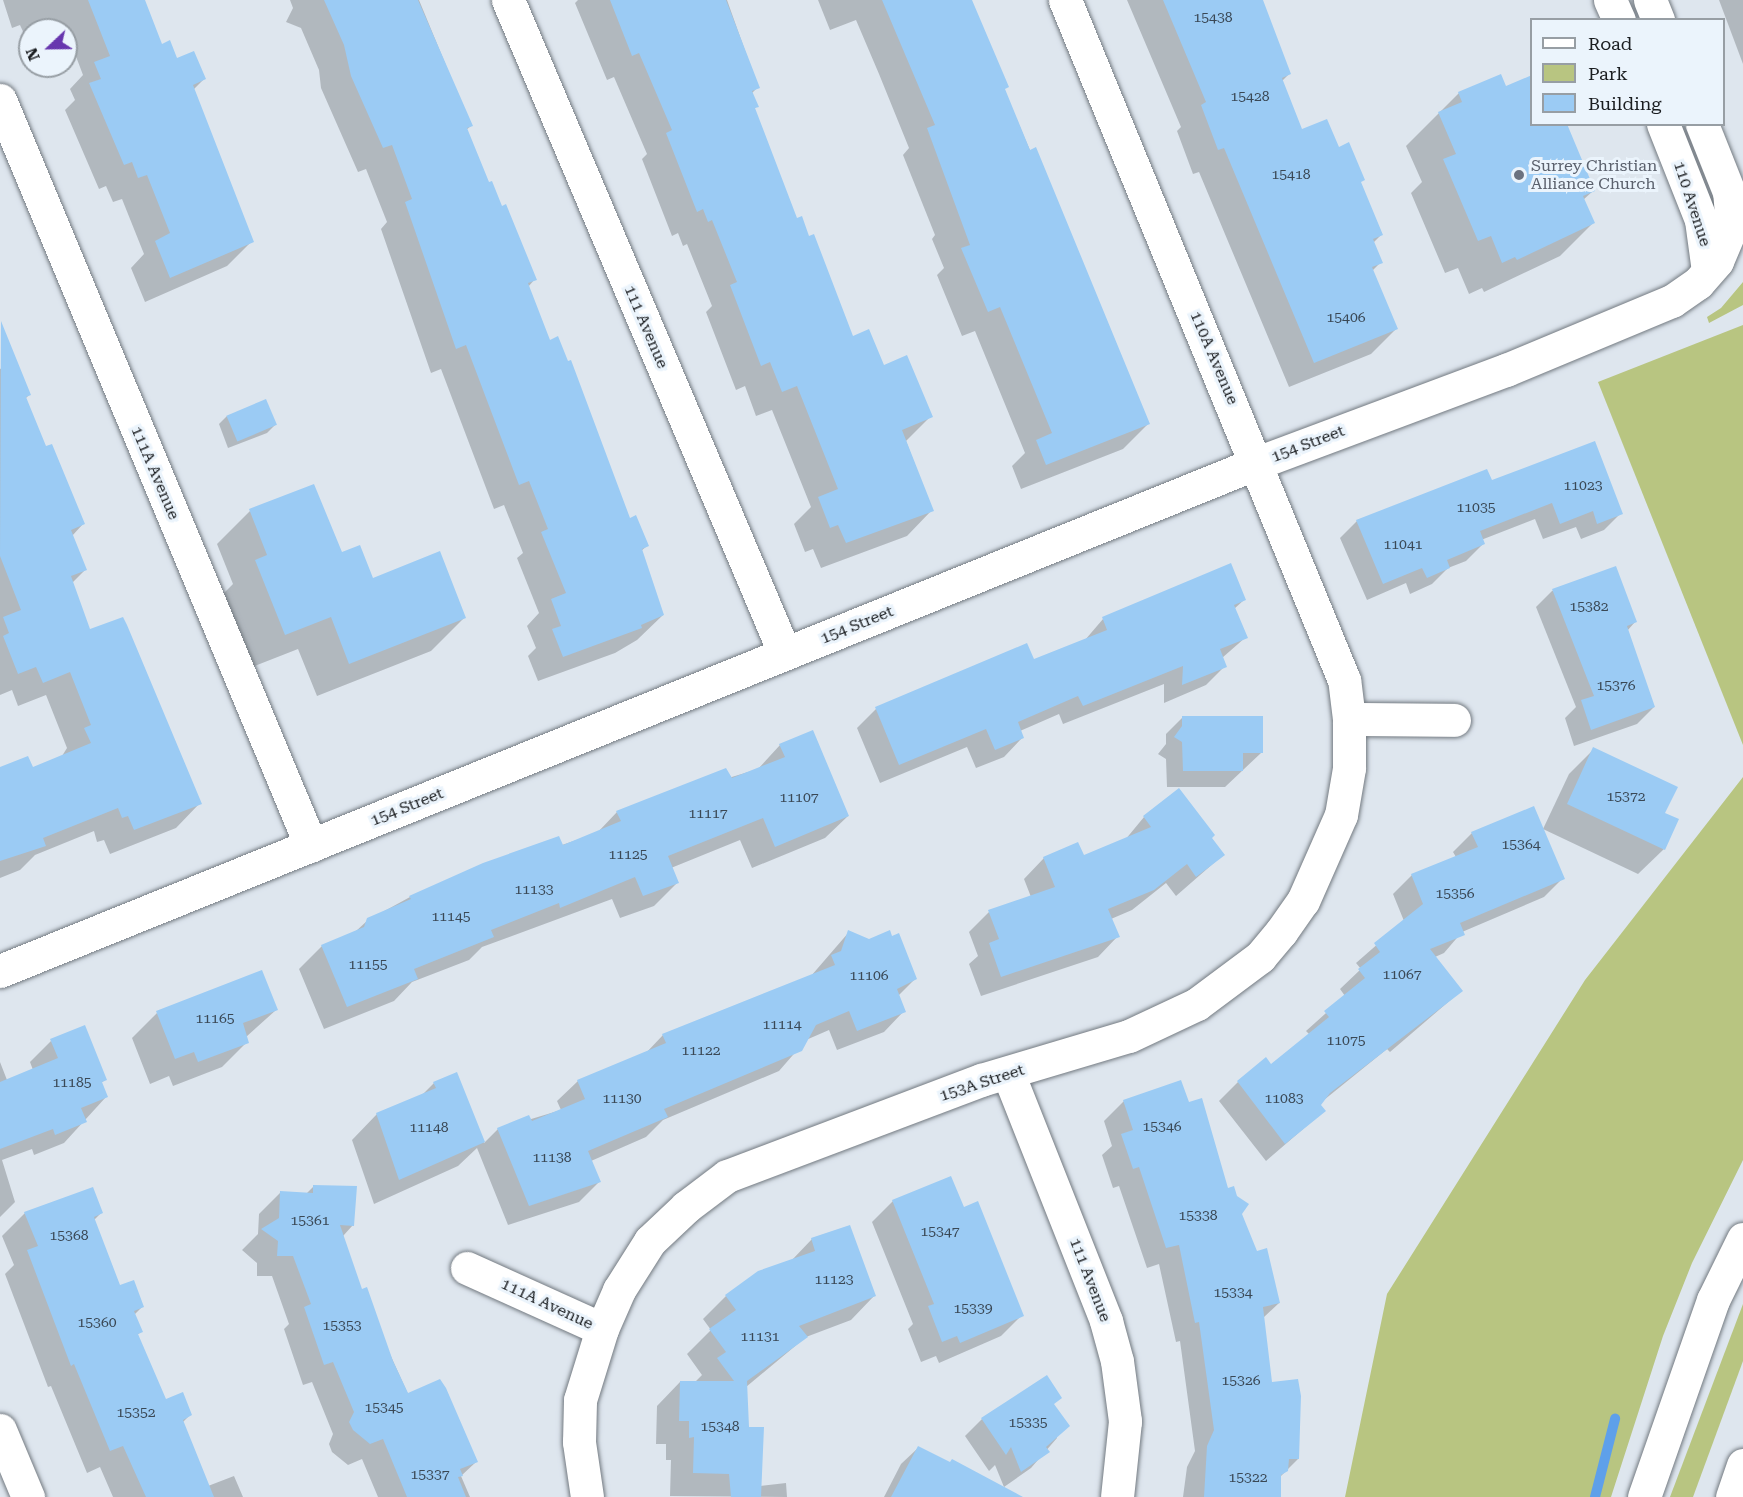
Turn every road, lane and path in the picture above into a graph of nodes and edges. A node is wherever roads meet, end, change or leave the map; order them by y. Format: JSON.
{"nodes":[{"id":1,"x":508,"y":0,"type":"edge"},
{"id":2,"x":1065,"y":0,"type":"edge"},
{"id":3,"x":1610,"y":0,"type":"edge"},
{"id":4,"x":1650,"y":0,"type":"edge"},
{"id":5,"x":1618,"y":18,"type":"edge"},
{"id":6,"x":1657,"y":18,"type":"edge"},
{"id":7,"x":0,"y":100,"type":"edge"},
{"id":8,"x":1664,"y":126,"type":"edge"},
{"id":9,"x":1703,"y":126,"type":"edge"},
{"id":10,"x":1708,"y":272,"type":"junction"},
{"id":11,"x":1257,"y":464,"type":"junction"},
{"id":12,"x":785,"y":654,"type":"junction"},
{"id":13,"x":1349,"y":719,"type":"junction"},
{"id":14,"x":1454,"y":720,"type":"dead end"},
{"id":15,"x":1341,"y":815,"type":"joint"},
{"id":16,"x":310,"y":846,"type":"junction"},
{"id":17,"x":0,"y":971,"type":"edge"},
{"id":18,"x":1008,"y":1073,"type":"junction"},
{"id":19,"x":1743,"y":1239,"type":"edge"},
{"id":20,"x":468,"y":1268,"type":"dead end"},
{"id":21,"x":602,"y":1329,"type":"junction"},
{"id":22,"x":0,"y":1430,"type":"edge"},
{"id":23,"x":1743,"y":1465,"type":"edge"},
{"id":24,"x":28,"y":1497,"type":"edge"},
{"id":25,"x":587,"y":1497,"type":"edge"},
{"id":26,"x":1117,"y":1497,"type":"edge"},
{"id":27,"x":1644,"y":1497,"type":"edge"},
{"id":28,"x":1732,"y":1497,"type":"edge"}],
"edges":[{"from":1,"to":12,"type":"main road","name":"111 Avenue"},
{"from":2,"to":11,"type":"main road","name":"110A Avenue"},
{"from":3,"to":5,"type":"main road"},
{"from":4,"to":6,"type":"main road"},
{"from":7,"to":16,"type":"main road","name":"111A Avenue"},
{"from":8,"to":10,"type":"main road","name":"110 Avenue"},
{"from":9,"to":10,"type":"main road","name":"110 Avenue"},
{"from":10,"to":11,"type":"main road","name":"154 Street"},
{"from":11,"to":12,"type":"main road","name":"154 Street"},
{"from":11,"to":13,"type":"main road","name":"110A Avenue"},
{"from":12,"to":16,"type":"main road","name":"154 Street"},
{"from":13,"to":14,"type":"main road"},
{"from":13,"to":15,"type":"main road","name":"110A Avenue"},
{"from":15,"to":18,"type":"main road","name":"153A Street"},
{"from":16,"to":17,"type":"main road","name":"154 Street"},
{"from":18,"to":21,"type":"main road","name":"153A Street"},
{"from":18,"to":26,"type":"main road","name":"111 Avenue"},
{"from":19,"to":27,"type":"main road"},
{"from":20,"to":21,"type":"main road","name":"111A Avenue"},
{"from":21,"to":25,"type":"main road","name":"111A Avenue"},
{"from":22,"to":24,"type":"main road"},
{"from":23,"to":28,"type":"main road"}]}
